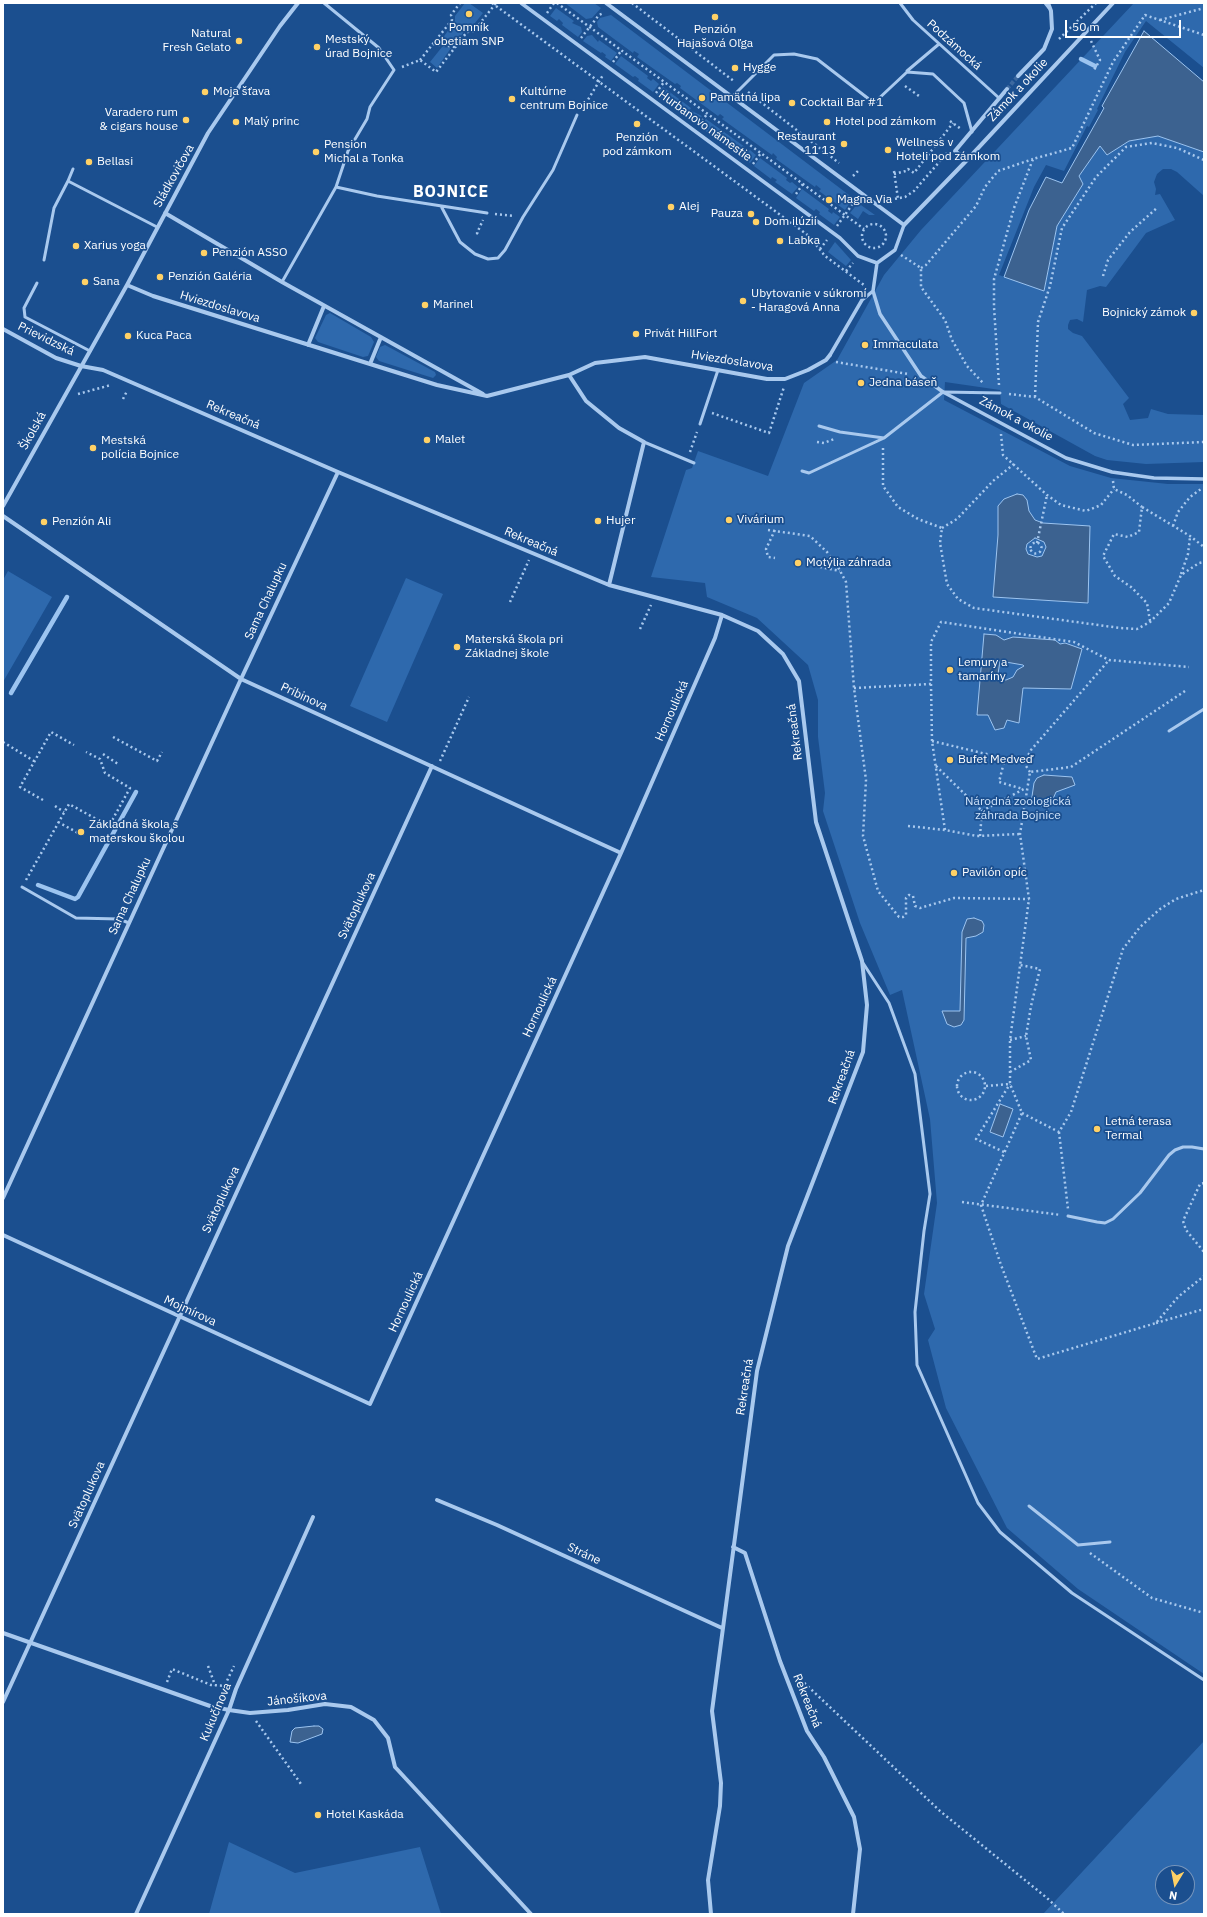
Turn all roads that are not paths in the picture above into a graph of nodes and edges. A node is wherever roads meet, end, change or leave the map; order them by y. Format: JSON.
{"nodes":[{"id":1,"x":298,"y":3,"type":"edge"},
{"id":2,"x":324,"y":3,"type":"edge"},
{"id":3,"x":521,"y":3,"type":"edge"},
{"id":4,"x":606,"y":3,"type":"edge"},
{"id":5,"x":900,"y":3,"type":"edge"},
{"id":6,"x":1046,"y":3,"type":"edge"},
{"id":7,"x":1113,"y":3,"type":"edge"},
{"id":8,"x":939,"y":44,"type":"junction"},
{"id":9,"x":907,"y":72,"type":"junction"},
{"id":10,"x":1018,"y":76,"type":"tunnel mouth"},
{"id":11,"x":1007,"y":89,"type":"tunnel mouth"},
{"id":12,"x":732,"y":97,"type":"junction"},
{"id":13,"x":999,"y":98,"type":"junction"},
{"id":14,"x":577,"y":115,"type":"road end"},
{"id":15,"x":972,"y":132,"type":"junction"},
{"id":16,"x":967,"y":160,"type":"junction"},
{"id":17,"x":73,"y":169,"type":"dead end"},
{"id":18,"x":68,"y":181,"type":"junction"},
{"id":19,"x":336,"y":187,"type":"junction"},
{"id":20,"x":441,"y":206,"type":"junction"},
{"id":21,"x":487,"y":213,"type":"dead end"},
{"id":22,"x":165,"y":214,"type":"junction"},
{"id":23,"x":904,"y":225,"type":"junction"},
{"id":24,"x":157,"y":227,"type":"junction"},
{"id":25,"x":44,"y":260,"type":"dead end"},
{"id":26,"x":877,"y":263,"type":"junction"},
{"id":27,"x":282,"y":282,"type":"junction"},
{"id":28,"x":37,"y":283,"type":"dead end"},
{"id":29,"x":127,"y":285,"type":"junction"},
{"id":30,"x":873,"y":291,"type":"junction"},
{"id":31,"x":324,"y":306,"type":"junction"},
{"id":32,"x":3,"y":329,"type":"edge"},
{"id":33,"x":381,"y":337,"type":"junction"},
{"id":34,"x":308,"y":345,"type":"junction"},
{"id":35,"x":90,"y":351,"type":"junction"},
{"id":36,"x":830,"y":355,"type":"joint"},
{"id":37,"x":370,"y":364,"type":"junction"},
{"id":38,"x":81,"y":366,"type":"junction"},
{"id":39,"x":718,"y":370,"type":"junction"},
{"id":40,"x":569,"y":375,"type":"junction"},
{"id":41,"x":943,"y":392,"type":"junction"},
{"id":42,"x":1000,"y":393,"type":"road end"},
{"id":43,"x":487,"y":396,"type":"junction"},
{"id":44,"x":700,"y":424,"type":"road end"},
{"id":45,"x":819,"y":426,"type":"dead end"},
{"id":46,"x":884,"y":438,"type":"junction"},
{"id":47,"x":644,"y":442,"type":"junction"},
{"id":48,"x":694,"y":463,"type":"dead end"},
{"id":49,"x":802,"y":471,"type":"dead end"},
{"id":50,"x":338,"y":472,"type":"junction"},
{"id":51,"x":1204,"y":479,"type":"edge"},
{"id":52,"x":3,"y":506,"type":"edge"},
{"id":53,"x":3,"y":516,"type":"edge"},
{"id":54,"x":609,"y":585,"type":"junction"},
{"id":55,"x":722,"y":615,"type":"junction"},
{"id":56,"x":241,"y":679,"type":"junction"},
{"id":57,"x":1204,"y":709,"type":"edge"},
{"id":58,"x":1169,"y":731,"type":"dead end"},
{"id":59,"x":432,"y":766,"type":"junction"},
{"id":60,"x":621,"y":853,"type":"junction"},
{"id":61,"x":22,"y":887,"type":"road end"},
{"id":62,"x":129,"y":923,"type":"junction"},
{"id":63,"x":862,"y":961,"type":"junction"},
{"id":64,"x":1204,"y":1149,"type":"edge"},
{"id":65,"x":3,"y":1198,"type":"edge"},
{"id":66,"x":1068,"y":1216,"type":"road end"},
{"id":67,"x":3,"y":1235,"type":"edge"},
{"id":68,"x":179,"y":1316,"type":"junction"},
{"id":69,"x":370,"y":1404,"type":"joint"},
{"id":70,"x":437,"y":1500,"type":"dead end"},
{"id":71,"x":1029,"y":1506,"type":"dead end"},
{"id":72,"x":313,"y":1517,"type":"dead end"},
{"id":73,"x":1110,"y":1542,"type":"dead end"},
{"id":74,"x":733,"y":1547,"type":"junction"},
{"id":75,"x":722,"y":1628,"type":"junction"},
{"id":76,"x":3,"y":1633,"type":"edge"},
{"id":77,"x":30,"y":1643,"type":"junction"},
{"id":78,"x":1204,"y":1680,"type":"edge"},
{"id":79,"x":3,"y":1702,"type":"edge"},
{"id":80,"x":229,"y":1710,"type":"junction"},
{"id":81,"x":136,"y":1914,"type":"edge"},
{"id":82,"x":531,"y":1914,"type":"edge"},
{"id":83,"x":711,"y":1914,"type":"edge"},
{"id":84,"x":853,"y":1914,"type":"edge"}],
"edges":[{"from":1,"to":22,"type":"street","name":"Sládkovičova"},
{"from":2,"to":19,"type":"lane"},
{"from":3,"to":26,"type":"street","name":"Hurbanovo námestie"},
{"from":4,"to":12,"type":"street"},
{"from":5,"to":8,"type":"lane","name":"Podzámocká"},
{"from":6,"to":10,"type":"street"},
{"from":7,"to":16,"type":"street","name":"Zámok a okolie"},
{"from":8,"to":9,"type":"lane"},
{"from":8,"to":13,"type":"lane","name":"Podzámocká"},
{"from":9,"to":12,"type":"lane"},
{"from":9,"to":15,"type":"lane"},
{"from":11,"to":13,"type":"street"},
{"from":12,"to":23,"type":"street"},
{"from":13,"to":15,"type":"street"},
{"from":14,"to":20,"type":"lane"},
{"from":15,"to":16,"type":"street"},
{"from":16,"to":23,"type":"street","name":"Zámok a okolie"},
{"from":17,"to":18,"type":"lane"},
{"from":18,"to":24,"type":"lane"},
{"from":18,"to":25,"type":"lane"},
{"from":19,"to":20,"type":"lane"},
{"from":19,"to":27,"type":"lane"},
{"from":20,"to":21,"type":"lane"},
{"from":22,"to":24,"type":"street","name":"Sládkovičova"},
{"from":22,"to":27,"type":"street"},
{"from":23,"to":26,"type":"street"},
{"from":24,"to":29,"type":"street","name":"Sládkovičova"},
{"from":26,"to":30,"type":"street"},
{"from":27,"to":31,"type":"street"},
{"from":28,"to":35,"type":"lane"},
{"from":29,"to":34,"type":"street","name":"Hviezdoslavova"},
{"from":29,"to":35,"type":"street","name":"Sládkovičova"},
{"from":30,"to":36,"type":"street","name":"Hviezdoslavova"},
{"from":30,"to":41,"type":"street","name":"Zámok a okolie"},
{"from":31,"to":33,"type":"street"},
{"from":31,"to":34,"type":"street"},
{"from":32,"to":38,"type":"street","name":"Prievidzská"},
{"from":33,"to":37,"type":"street"},
{"from":33,"to":43,"type":"street"},
{"from":34,"to":37,"type":"street","name":"Hviezdoslavova"},
{"from":35,"to":38,"type":"street","name":"Sládkovičova"},
{"from":36,"to":39,"type":"street","name":"Hviezdoslavova"},
{"from":37,"to":43,"type":"street","name":"Hviezdoslavova"},
{"from":38,"to":50,"type":"street","name":"Rekreačná"},
{"from":38,"to":52,"type":"street","name":"Školská"},
{"from":39,"to":40,"type":"street","name":"Hviezdoslavova"},
{"from":39,"to":44,"type":"lane"},
{"from":40,"to":43,"type":"street","name":"Hviezdoslavova"},
{"from":40,"to":47,"type":"street"},
{"from":41,"to":42,"type":"lane"},
{"from":41,"to":46,"type":"lane"},
{"from":41,"to":51,"type":"street","name":"Zámok a okolie"},
{"from":45,"to":46,"type":"lane"},
{"from":46,"to":49,"type":"lane"},
{"from":47,"to":48,"type":"lane"},
{"from":47,"to":54,"type":"street"},
{"from":50,"to":54,"type":"street","name":"Rekreačná"},
{"from":50,"to":56,"type":"street","name":"Sama Chalupku"},
{"from":53,"to":56,"type":"street","name":"Pribinova"},
{"from":54,"to":55,"type":"street","name":"Rekreačná"},
{"from":55,"to":60,"type":"street","name":"Hornoulická"},
{"from":55,"to":63,"type":"street","name":"Rekreačná"},
{"from":56,"to":59,"type":"street","name":"Pribinova"},
{"from":56,"to":62,"type":"street","name":"Sama Chalupku"},
{"from":57,"to":58,"type":"lane"},
{"from":59,"to":60,"type":"street","name":"Pribinova"},
{"from":59,"to":68,"type":"street","name":"Svätoplukova"},
{"from":60,"to":69,"type":"street","name":"Hornoulická"},
{"from":61,"to":62,"type":"lane"},
{"from":62,"to":65,"type":"street","name":"Sama Chalupku"},
{"from":63,"to":74,"type":"street","name":"Rekreačná"},
{"from":63,"to":78,"type":"lane"},
{"from":64,"to":66,"type":"lane"},
{"from":67,"to":68,"type":"street","name":"Mojmírova"},
{"from":68,"to":69,"type":"street","name":"Mojmírova"},
{"from":68,"to":77,"type":"street","name":"Svätoplukova"},
{"from":70,"to":75,"type":"street","name":"Stráne"},
{"from":71,"to":73,"type":"lane"},
{"from":72,"to":80,"type":"street","name":"Kukučínova"},
{"from":74,"to":75,"type":"street","name":"Rekreačná"},
{"from":74,"to":84,"type":"street","name":"Rekreačná"},
{"from":75,"to":83,"type":"street","name":"Rekreačná"},
{"from":76,"to":77,"type":"street","name":"Jánošíkova"},
{"from":77,"to":79,"type":"street","name":"Svätoplukova"},
{"from":77,"to":80,"type":"street","name":"Jánošíkova"},
{"from":80,"to":81,"type":"street","name":"Kukučínova"},
{"from":80,"to":82,"type":"street","name":"Jánošíkova"}]}
